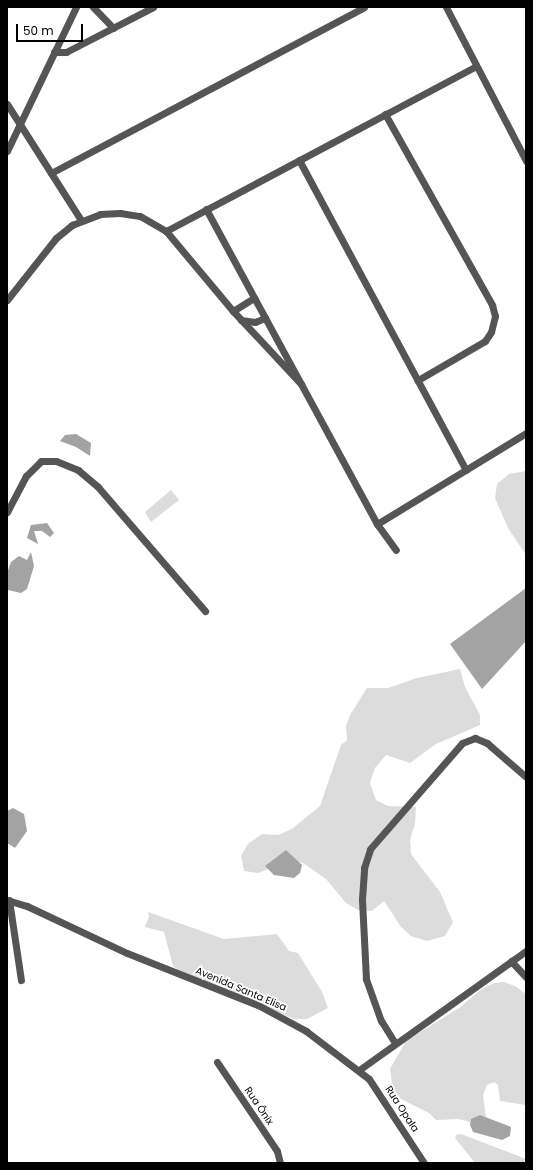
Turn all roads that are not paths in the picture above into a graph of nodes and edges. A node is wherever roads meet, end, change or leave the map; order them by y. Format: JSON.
{"nodes":[{"id":1,"x":76,"y":7,"type":"edge"},
{"id":2,"x":93,"y":7,"type":"edge"},
{"id":3,"x":153,"y":7,"type":"edge"},
{"id":4,"x":364,"y":7,"type":"edge"},
{"id":5,"x":446,"y":7,"type":"edge"},
{"id":6,"x":113,"y":28,"type":"junction"},
{"id":7,"x":54,"y":52,"type":"junction"},
{"id":8,"x":476,"y":66,"type":"junction"},
{"id":9,"x":7,"y":104,"type":"edge"},
{"id":10,"x":385,"y":114,"type":"junction"},
{"id":11,"x":20,"y":123,"type":"junction"},
{"id":12,"x":7,"y":150,"type":"edge"},
{"id":13,"x":300,"y":160,"type":"junction"},
{"id":14,"x":526,"y":160,"type":"edge"},
{"id":15,"x":51,"y":172,"type":"junction"},
{"id":16,"x":206,"y":209,"type":"junction"},
{"id":17,"x":81,"y":220,"type":"junction"},
{"id":18,"x":166,"y":231,"type":"junction"},
{"id":19,"x":7,"y":287,"type":"edge"},
{"id":20,"x":12,"y":294,"type":"junction"},
{"id":21,"x":254,"y":298,"type":"junction"},
{"id":22,"x":7,"y":300,"type":"edge"},
{"id":23,"x":232,"y":311,"type":"junction"},
{"id":24,"x":265,"y":318,"type":"junction"},
{"id":25,"x":241,"y":320,"type":"junction"},
{"id":26,"x":418,"y":380,"type":"junction"},
{"id":27,"x":301,"y":384,"type":"junction"},
{"id":28,"x":526,"y":434,"type":"edge"},
{"id":29,"x":466,"y":470,"type":"junction"},
{"id":30,"x":7,"y":512,"type":"edge"},
{"id":31,"x":377,"y":524,"type":"junction"},
{"id":32,"x":396,"y":550,"type":"dead end"},
{"id":33,"x":205,"y":611,"type":"dead end"},
{"id":34,"x":526,"y":777,"type":"edge"},
{"id":35,"x":8,"y":900,"type":"edge"},
{"id":36,"x":526,"y":951,"type":"edge"},
{"id":37,"x":511,"y":962,"type":"junction"},
{"id":38,"x":526,"y":977,"type":"edge"},
{"id":39,"x":21,"y":980,"type":"dead end"},
{"id":40,"x":395,"y":1042,"type":"junction"},
{"id":41,"x":217,"y":1062,"type":"dead end"},
{"id":42,"x":359,"y":1070,"type":"junction"},
{"id":43,"x":280,"y":1163,"type":"edge"},
{"id":44,"x":424,"y":1163,"type":"edge"}],
"edges":[{"from":1,"to":7,"type":"street"},
{"from":2,"to":6,"type":"street"},
{"from":3,"to":6,"type":"street"},
{"from":4,"to":15,"type":"street"},
{"from":5,"to":8,"type":"street"},
{"from":6,"to":7,"type":"street"},
{"from":7,"to":11,"type":"street"},
{"from":8,"to":10,"type":"street"},
{"from":8,"to":14,"type":"street"},
{"from":9,"to":11,"type":"street"},
{"from":10,"to":13,"type":"street"},
{"from":10,"to":26,"type":"street"},
{"from":11,"to":12,"type":"street"},
{"from":11,"to":15,"type":"street"},
{"from":13,"to":16,"type":"street"},
{"from":13,"to":26,"type":"street"},
{"from":15,"to":17,"type":"street"},
{"from":16,"to":18,"type":"street"},
{"from":16,"to":21,"type":"street"},
{"from":17,"to":18,"type":"street"},
{"from":17,"to":20,"type":"street"},
{"from":18,"to":23,"type":"street"},
{"from":19,"to":20,"type":"street"},
{"from":20,"to":22,"type":"street"},
{"from":21,"to":23,"type":"street"},
{"from":21,"to":24,"type":"street"},
{"from":23,"to":25,"type":"street"},
{"from":24,"to":25,"type":"street"},
{"from":24,"to":27,"type":"street"},
{"from":25,"to":27,"type":"street"},
{"from":26,"to":29,"type":"street"},
{"from":27,"to":31,"type":"street"},
{"from":28,"to":29,"type":"street"},
{"from":29,"to":31,"type":"street"},
{"from":30,"to":33,"type":"street"},
{"from":31,"to":32,"type":"street"},
{"from":34,"to":40,"type":"street"},
{"from":35,"to":39,"type":"street"},
{"from":35,"to":42,"type":"street","name":"Avenida Santa Elisa"},
{"from":36,"to":37,"type":"street"},
{"from":37,"to":38,"type":"street"},
{"from":37,"to":40,"type":"street"},
{"from":40,"to":42,"type":"street"},
{"from":41,"to":43,"type":"street","name":"Rua Ônix"},
{"from":42,"to":44,"type":"street","name":"Rua Opala"}]}
